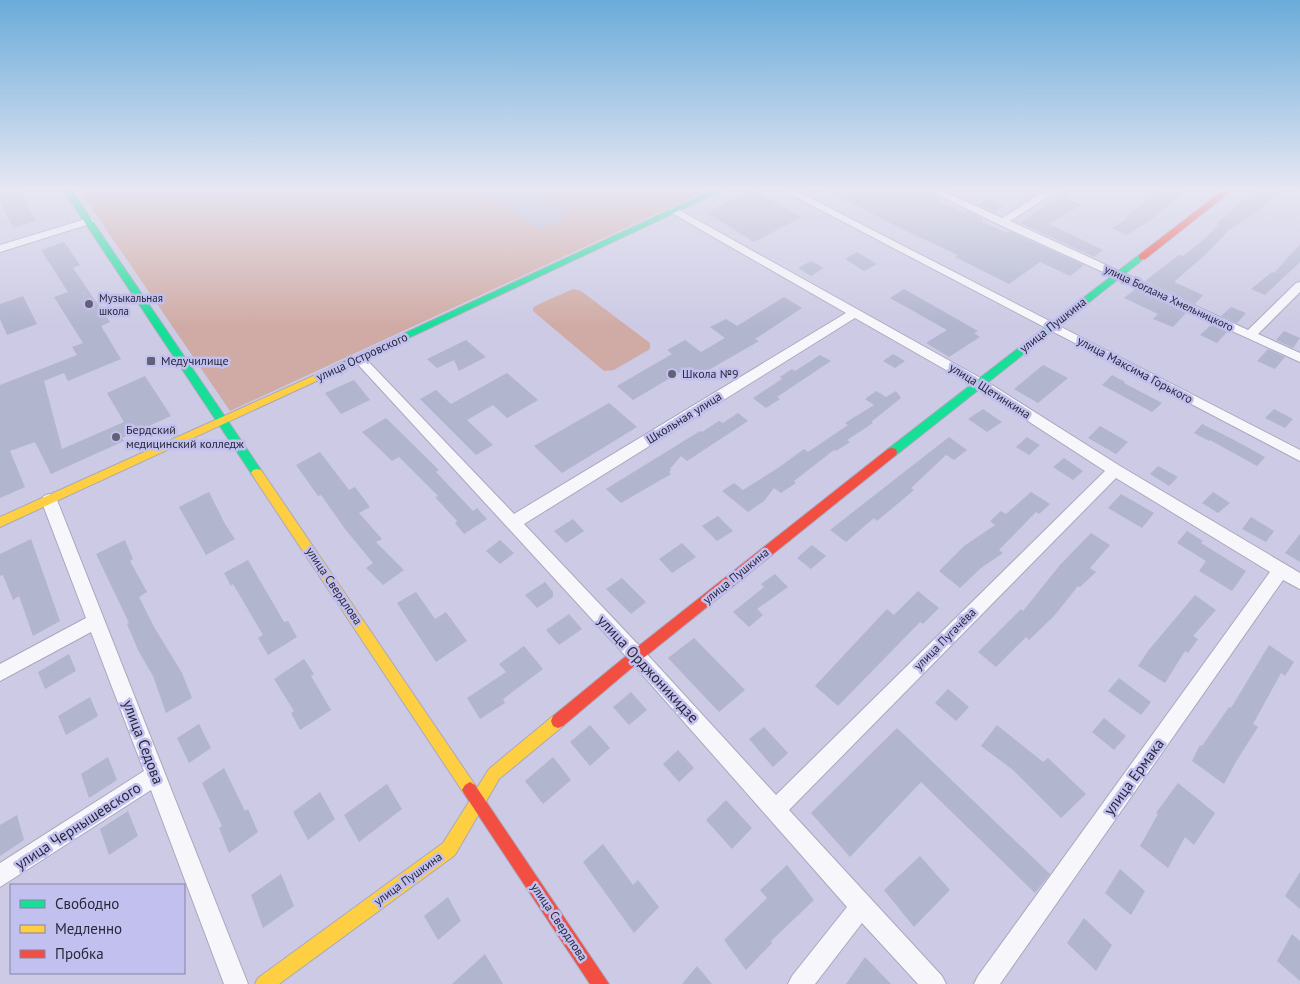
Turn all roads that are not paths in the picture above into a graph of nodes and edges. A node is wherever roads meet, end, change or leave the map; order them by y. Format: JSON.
{"nodes":[{"id":1,"x":49,"y":234,"type":"edge"},
{"id":2,"x":98,"y":234,"type":"edge"},
{"id":3,"x":623,"y":234,"type":"edge"},
{"id":4,"x":716,"y":234,"type":"edge"},
{"id":5,"x":873,"y":234,"type":"edge"},
{"id":6,"x":1029,"y":234,"type":"edge"},
{"id":7,"x":1171,"y":234,"type":"edge"},
{"id":8,"x":0,"y":250,"type":"edge"},
{"id":9,"x":1118,"y":274,"type":"junction"},
{"id":10,"x":1300,"y":285,"type":"edge"},
{"id":11,"x":855,"y":312,"type":"junction"},
{"id":12,"x":1052,"y":326,"type":"junction"},
{"id":13,"x":1250,"y":335,"type":"junction"},
{"id":14,"x":359,"y":358,"type":"junction"},
{"id":15,"x":1300,"y":358,"type":"edge"},
{"id":16,"x":980,"y":383,"type":"junction"},
{"id":17,"x":223,"y":421,"type":"junction"},
{"id":18,"x":1300,"y":456,"type":"edge"},
{"id":19,"x":1115,"y":470,"type":"junction"},
{"id":20,"x":49,"y":500,"type":"junction"},
{"id":21,"x":0,"y":522,"type":"edge"},
{"id":22,"x":512,"y":523,"type":"junction"},
{"id":23,"x":1281,"y":570,"type":"junction"},
{"id":24,"x":1300,"y":582,"type":"edge"},
{"id":25,"x":96,"y":621,"type":"junction"},
{"id":26,"x":636,"y":656,"type":"junction"},
{"id":27,"x":0,"y":673,"type":"edge"},
{"id":28,"x":156,"y":776,"type":"junction"},
{"id":29,"x":478,"y":800,"type":"junction"},
{"id":30,"x":776,"y":809,"type":"junction"},
{"id":31,"x":0,"y":876,"type":"edge"},
{"id":32,"x":861,"y":907,"type":"junction"},
{"id":33,"x":236,"y":984,"type":"edge"},
{"id":34,"x":264,"y":984,"type":"edge"},
{"id":35,"x":600,"y":984,"type":"edge"},
{"id":36,"x":800,"y":984,"type":"edge"},
{"id":37,"x":934,"y":984,"type":"edge"},
{"id":38,"x":986,"y":984,"type":"edge"}],
"edges":[{"from":1,"to":8,"type":"street"},
{"from":2,"to":17,"type":"street","name":"улица Свердлова"},
{"from":3,"to":14,"type":"street","name":"улица Островского"},
{"from":4,"to":11,"type":"street","name":"улица Щетинкина"},
{"from":5,"to":12,"type":"street","name":"улица Максима Горького"},
{"from":6,"to":9,"type":"street","name":"улица Богдана Хмельницкого"},
{"from":7,"to":9,"type":"street","name":"улица Пушкина"},
{"from":9,"to":12,"type":"street","name":"улица Пушкина"},
{"from":9,"to":13,"type":"street","name":"улица Богдана Хмельницкого"},
{"from":10,"to":13,"type":"street"},
{"from":11,"to":16,"type":"street","name":"улица Щетинкина"},
{"from":11,"to":22,"type":"street","name":"Школьная улица"},
{"from":12,"to":16,"type":"street","name":"улица Пушкина"},
{"from":12,"to":18,"type":"street","name":"улица Максима Горького"},
{"from":13,"to":15,"type":"street","name":"улица Богдана Хмельницкого"},
{"from":14,"to":17,"type":"street","name":"улица Островского"},
{"from":14,"to":22,"type":"street","name":"улица Орджоникидзе"},
{"from":16,"to":19,"type":"street","name":"улица Щетинкина"},
{"from":16,"to":26,"type":"street","name":"улица Пушкина"},
{"from":17,"to":20,"type":"street","name":"улица Островского"},
{"from":17,"to":29,"type":"street","name":"улица Свердлова"},
{"from":19,"to":23,"type":"street","name":"улица Щетинкина"},
{"from":19,"to":30,"type":"street","name":"улица Пугачёва"},
{"from":20,"to":21,"type":"street","name":"улица Островского"},
{"from":20,"to":25,"type":"street","name":"улица Седова"},
{"from":22,"to":26,"type":"street","name":"улица Орджоникидзе"},
{"from":23,"to":24,"type":"street","name":"улица Щетинкина"},
{"from":23,"to":38,"type":"street","name":"улица Ермака"},
{"from":25,"to":27,"type":"street"},
{"from":25,"to":28,"type":"street","name":"улица Седова"},
{"from":26,"to":29,"type":"street","name":"улица Пушкина"},
{"from":26,"to":30,"type":"street","name":"улица Орджоникидзе"},
{"from":28,"to":31,"type":"street","name":"улица Чернышевского"},
{"from":28,"to":33,"type":"street","name":"улица Седова"},
{"from":29,"to":34,"type":"street","name":"улица Пушкина"},
{"from":29,"to":35,"type":"street","name":"улица Свердлова"},
{"from":30,"to":32,"type":"street","name":"улица Орджоникидзе"},
{"from":32,"to":36,"type":"street"},
{"from":32,"to":37,"type":"street","name":"улица Орджоникидзе"}]}
